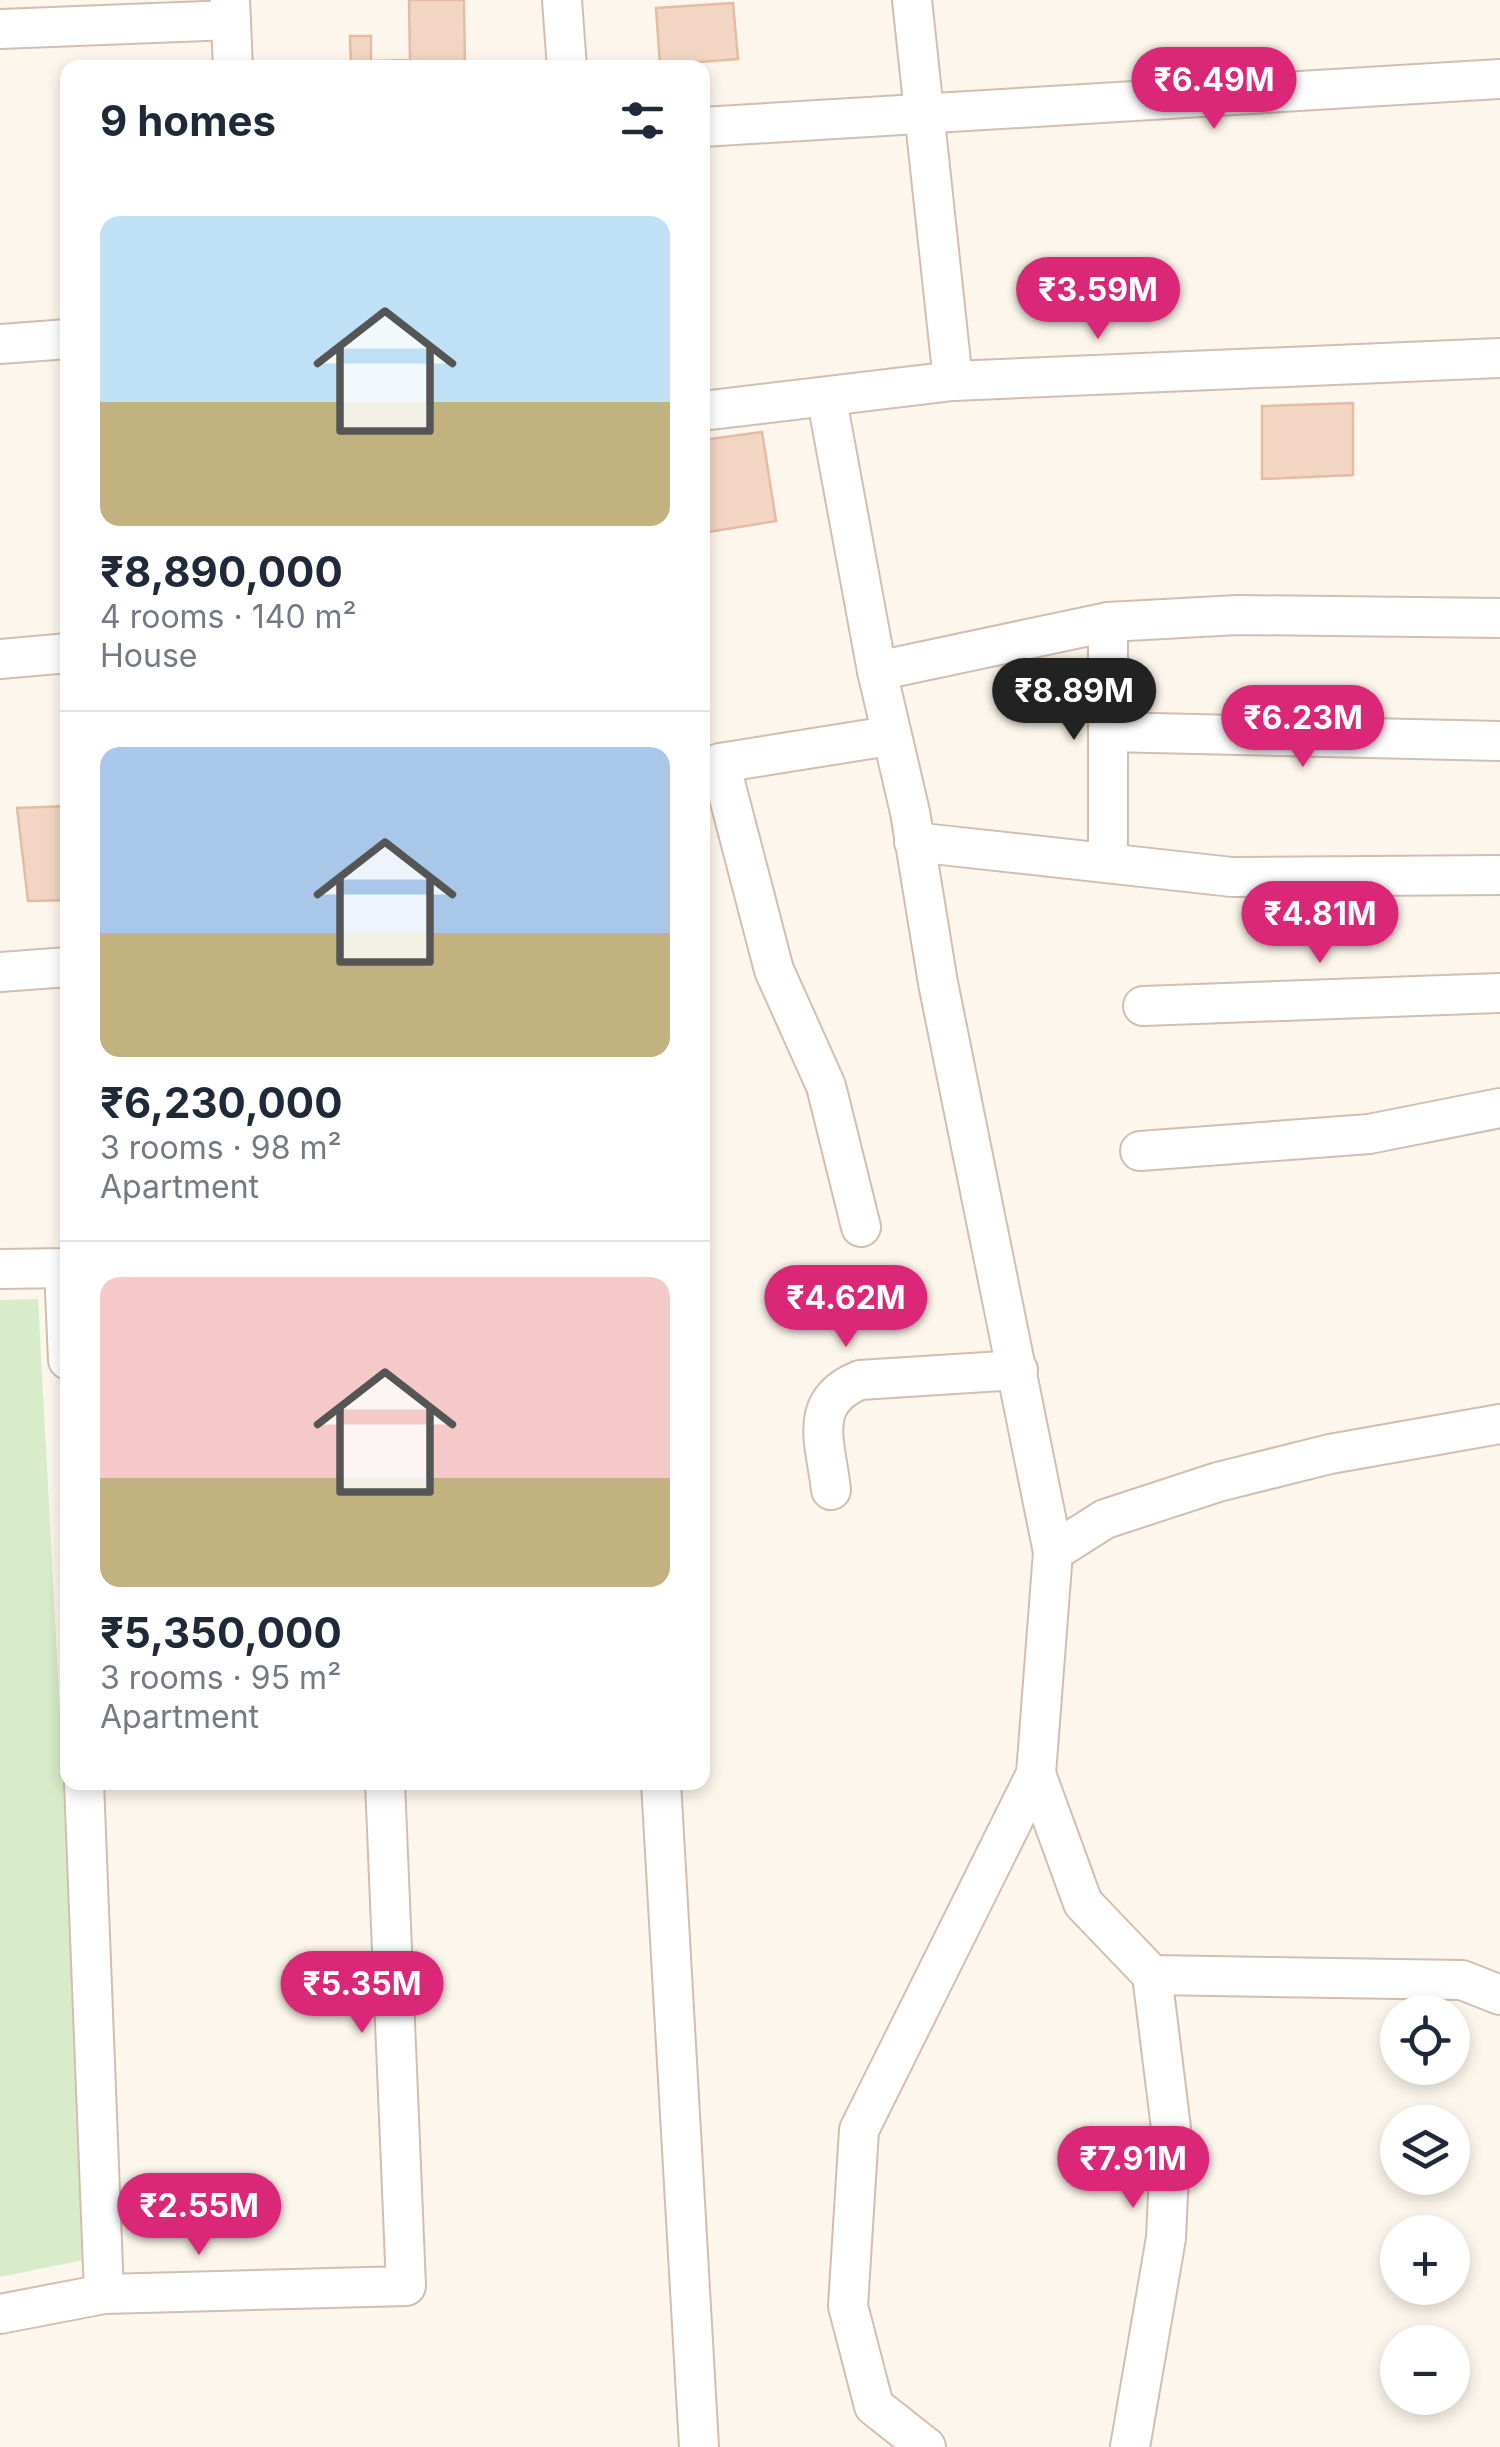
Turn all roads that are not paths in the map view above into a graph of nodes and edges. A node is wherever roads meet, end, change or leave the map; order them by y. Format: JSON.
{"nodes":[{"id":1,"x":562,"y":0,"type":"edge"},
{"id":2,"x":912,"y":0,"type":"edge"},
{"id":3,"x":231,"y":10,"type":"edge"},
{"id":4,"x":0,"y":29,"type":"edge"},
{"id":5,"x":233,"y":60,"type":"edge"},
{"id":6,"x":566,"y":60,"type":"edge"},
{"id":7,"x":1500,"y":79,"type":"edge"},
{"id":8,"x":924,"y":117,"type":"junction"},
{"id":9,"x":710,"y":127,"type":"edge"},
{"id":10,"x":60,"y":340,"type":"edge"},
{"id":11,"x":0,"y":344,"type":"edge"},
{"id":12,"x":1500,"y":358,"type":"edge"},
{"id":13,"x":953,"y":381,"type":"junction"},
{"id":14,"x":827,"y":400,"type":"junction"},
{"id":15,"x":710,"y":410,"type":"edge"},
{"id":16,"x":1500,"y":618,"type":"edge"},
{"id":17,"x":1108,"y":622,"type":"junction"},
{"id":18,"x":60,"y":653,"type":"edge"},
{"id":19,"x":0,"y":659,"type":"edge"},
{"id":20,"x":878,"y":671,"type":"junction"},
{"id":21,"x":1108,"y":732,"type":"junction"},
{"id":22,"x":889,"y":736,"type":"junction"},
{"id":23,"x":1500,"y":741,"type":"edge"},
{"id":24,"x":914,"y":842,"type":"junction"},
{"id":25,"x":1108,"y":863,"type":"junction"},
{"id":26,"x":1500,"y":874,"type":"edge"},
{"id":27,"x":60,"y":968,"type":"edge"},
{"id":28,"x":0,"y":972,"type":"edge"},
{"id":29,"x":1500,"y":992,"type":"edge"},
{"id":30,"x":1143,"y":1006,"type":"dead end"},
{"id":31,"x":1500,"y":1108,"type":"edge"},
{"id":32,"x":1140,"y":1150,"type":"dead end"},
{"id":33,"x":860,"y":1227,"type":"dead end"},
{"id":34,"x":60,"y":1268,"type":"edge"},
{"id":35,"x":0,"y":1269,"type":"edge"},
{"id":36,"x":1018,"y":1370,"type":"junction"},
{"id":37,"x":1500,"y":1424,"type":"edge"},
{"id":38,"x":831,"y":1490,"type":"dead end"},
{"id":39,"x":1053,"y":1552,"type":"junction"},
{"id":40,"x":1036,"y":1774,"type":"junction"},
{"id":41,"x":84,"y":1790,"type":"edge"},
{"id":42,"x":385,"y":1790,"type":"edge"},
{"id":43,"x":660,"y":1790,"type":"edge"},
{"id":44,"x":1152,"y":1975,"type":"junction"},
{"id":45,"x":1500,"y":1996,"type":"edge"},
{"id":46,"x":104,"y":2294,"type":"junction"},
{"id":47,"x":0,"y":2314,"type":"edge"},
{"id":48,"x":700,"y":2447,"type":"edge"},
{"id":49,"x":926,"y":2447,"type":"edge"},
{"id":50,"x":1130,"y":2447,"type":"edge"}],
"edges":[{"from":1,"to":6,"type":"street"},
{"from":2,"to":8,"type":"street"},
{"from":3,"to":4,"type":"street"},
{"from":3,"to":5,"type":"street"},
{"from":7,"to":8,"type":"street"},
{"from":8,"to":9,"type":"street"},
{"from":8,"to":13,"type":"street"},
{"from":10,"to":11,"type":"street"},
{"from":12,"to":13,"type":"street"},
{"from":13,"to":14,"type":"street"},
{"from":14,"to":15,"type":"street"},
{"from":14,"to":20,"type":"street"},
{"from":16,"to":17,"type":"street"},
{"from":17,"to":20,"type":"street"},
{"from":17,"to":21,"type":"street"},
{"from":18,"to":19,"type":"street"},
{"from":20,"to":22,"type":"street"},
{"from":21,"to":23,"type":"street"},
{"from":21,"to":25,"type":"street"},
{"from":22,"to":24,"type":"street"},
{"from":22,"to":33,"type":"street"},
{"from":24,"to":25,"type":"street"},
{"from":24,"to":36,"type":"street"},
{"from":25,"to":26,"type":"street"},
{"from":27,"to":28,"type":"street"},
{"from":29,"to":30,"type":"street"},
{"from":31,"to":32,"type":"street"},
{"from":34,"to":35,"type":"street"},
{"from":36,"to":38,"type":"street"},
{"from":36,"to":39,"type":"street"},
{"from":37,"to":39,"type":"street"},
{"from":39,"to":40,"type":"street"},
{"from":40,"to":44,"type":"street"},
{"from":40,"to":49,"type":"street"},
{"from":41,"to":46,"type":"street"},
{"from":42,"to":46,"type":"street"},
{"from":43,"to":48,"type":"street"},
{"from":44,"to":45,"type":"street"},
{"from":44,"to":50,"type":"street"},
{"from":46,"to":47,"type":"street"}]}
